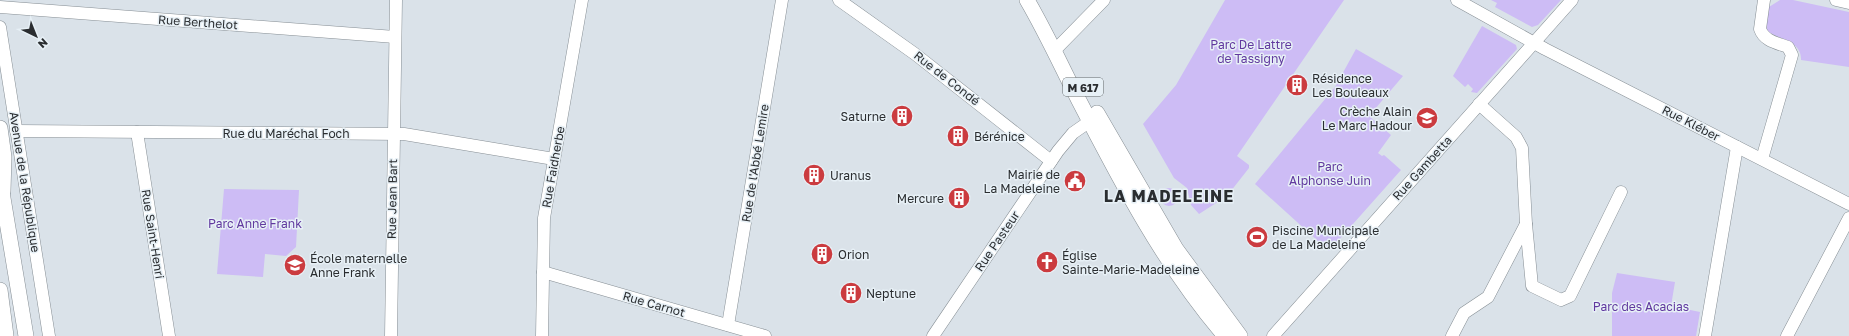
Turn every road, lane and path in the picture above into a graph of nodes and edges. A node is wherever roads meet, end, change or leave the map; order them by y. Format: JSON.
{"nodes":[{"id":1,"x":396,"y":0,"type":"edge"},
{"id":2,"x":582,"y":0,"type":"edge"},
{"id":3,"x":782,"y":0,"type":"edge"},
{"id":4,"x":839,"y":0,"type":"edge"},
{"id":5,"x":1027,"y":0,"type":"edge"},
{"id":6,"x":1104,"y":0,"type":"edge"},
{"id":7,"x":1457,"y":0,"type":"edge"},
{"id":8,"x":1572,"y":0,"type":"edge"},
{"id":9,"x":1764,"y":0,"type":"edge"},
{"id":10,"x":1836,"y":0,"type":"edge"},
{"id":11,"x":1849,"y":2,"type":"edge"},
{"id":12,"x":0,"y":8,"type":"edge"},
{"id":13,"x":0,"y":27,"type":"edge"},
{"id":14,"x":1043,"y":28,"type":"junction"},
{"id":15,"x":395,"y":37,"type":"junction"},
{"id":16,"x":1534,"y":42,"type":"junction"},
{"id":17,"x":1058,"y":47,"type":"junction"},
{"id":18,"x":1479,"y":104,"type":"junction"},
{"id":19,"x":1094,"y":118,"type":"junction"},
{"id":20,"x":0,"y":128,"type":"edge"},
{"id":21,"x":16,"y":131,"type":"junction"},
{"id":22,"x":138,"y":132,"type":"junction"},
{"id":23,"x":393,"y":134,"type":"junction"},
{"id":24,"x":1737,"y":147,"type":"junction"},
{"id":25,"x":554,"y":159,"type":"junction"},
{"id":26,"x":1762,"y":159,"type":"junction"},
{"id":27,"x":1051,"y":161,"type":"junction"},
{"id":28,"x":0,"y":180,"type":"edge"},
{"id":29,"x":1621,"y":192,"type":"dead end"},
{"id":30,"x":3,"y":200,"type":"junction"},
{"id":31,"x":1849,"y":204,"type":"edge"},
{"id":32,"x":1849,"y":218,"type":"edge"},
{"id":33,"x":1526,"y":224,"type":"junction"},
{"id":34,"x":0,"y":243,"type":"edge"},
{"id":35,"x":15,"y":268,"type":"junction"},
{"id":36,"x":543,"y":272,"type":"junction"},
{"id":37,"x":0,"y":290,"type":"edge"},
{"id":38,"x":728,"y":325,"type":"junction"},
{"id":39,"x":6,"y":336,"type":"edge"},
{"id":40,"x":15,"y":336,"type":"edge"},
{"id":41,"x":26,"y":336,"type":"edge"},
{"id":42,"x":33,"y":336,"type":"edge"},
{"id":43,"x":49,"y":336,"type":"edge"},
{"id":44,"x":169,"y":336,"type":"edge"},
{"id":45,"x":391,"y":336,"type":"edge"},
{"id":46,"x":542,"y":336,"type":"edge"},
{"id":47,"x":765,"y":336,"type":"edge"},
{"id":48,"x":933,"y":336,"type":"edge"},
{"id":49,"x":1225,"y":336,"type":"edge"},
{"id":50,"x":1240,"y":336,"type":"edge"},
{"id":51,"x":1273,"y":336,"type":"edge"},
{"id":52,"x":1452,"y":336,"type":"edge"},
{"id":53,"x":1705,"y":336,"type":"edge"},
{"id":54,"x":1787,"y":336,"type":"edge"}],
"edges":[{"from":1,"to":15,"type":"street","name":"Rue Jean Bart"},
{"from":2,"to":25,"type":"street","name":"Rue Faidherbe"},
{"from":3,"to":38,"type":"street","name":"Rue de l'Abbé Lemire"},
{"from":4,"to":27,"type":"street","name":"Rue de Condé"},
{"from":5,"to":14,"type":"main road","number":"M 617"},
{"from":6,"to":17,"type":"street"},
{"from":7,"to":16,"type":"street","name":"Rue Kléber"},
{"from":8,"to":16,"type":"street","name":"Rue Gambetta"},
{"from":9,"to":26,"type":"street"},
{"from":10,"to":11,"type":"street"},
{"from":12,"to":15,"type":"street","name":"Rue Berthelot"},
{"from":13,"to":21,"type":"street","name":"Avenue de la République"},
{"from":14,"to":17,"type":"main road","number":"M 617"},
{"from":14,"to":19,"type":"main road","number":"M 617"},
{"from":15,"to":23,"type":"street","name":"Rue Jean Bart"},
{"from":16,"to":18,"type":"street","name":"Rue Gambetta"},
{"from":16,"to":24,"type":"street","name":"Rue Kléber"},
{"from":17,"to":19,"type":"main road","number":"M 617"},
{"from":18,"to":33,"type":"street"},
{"from":18,"to":51,"type":"street","name":"Rue Gambetta"},
{"from":19,"to":27,"type":"street","name":"Rue Pasteur"},
{"from":19,"to":49,"type":"main road","number":"M 617"},
{"from":19,"to":50,"type":"main road","number":"M 617"},
{"from":20,"to":30,"type":"main road"},
{"from":21,"to":22,"type":"street","name":"Rue du Maréchal Foch"},
{"from":21,"to":43,"type":"street","name":"Avenue de la République"},
{"from":22,"to":23,"type":"street","name":"Rue du Maréchal Foch"},
{"from":22,"to":44,"type":"street","name":"Rue Saint-Henri"},
{"from":23,"to":25,"type":"street","name":"Rue du Maréchal Foch"},
{"from":23,"to":45,"type":"street","name":"Rue Jean Bart"},
{"from":24,"to":26,"type":"street","name":"Rue Kléber"},
{"from":24,"to":53,"type":"street"},
{"from":25,"to":36,"type":"street","name":"Rue Faidherbe"},
{"from":26,"to":31,"type":"street","name":"Rue Kléber"},
{"from":27,"to":48,"type":"street","name":"Rue Pasteur"},
{"from":28,"to":30,"type":"main road","name":"Avenue de la République"},
{"from":29,"to":33,"type":"street"},
{"from":30,"to":35,"type":"main road","name":"Avenue de la République"},
{"from":32,"to":54,"type":"street"},
{"from":33,"to":52,"type":"street"},
{"from":34,"to":40,"type":"main road"},
{"from":35,"to":41,"type":"main road","name":"Avenue de la République"},
{"from":35,"to":42,"type":"main road"},
{"from":36,"to":38,"type":"street","name":"Rue Carnot"},
{"from":36,"to":46,"type":"street","name":"Rue Faidherbe"},
{"from":37,"to":39,"type":"main road"},
{"from":38,"to":47,"type":"street","name":"Rue Carnot"}]}
